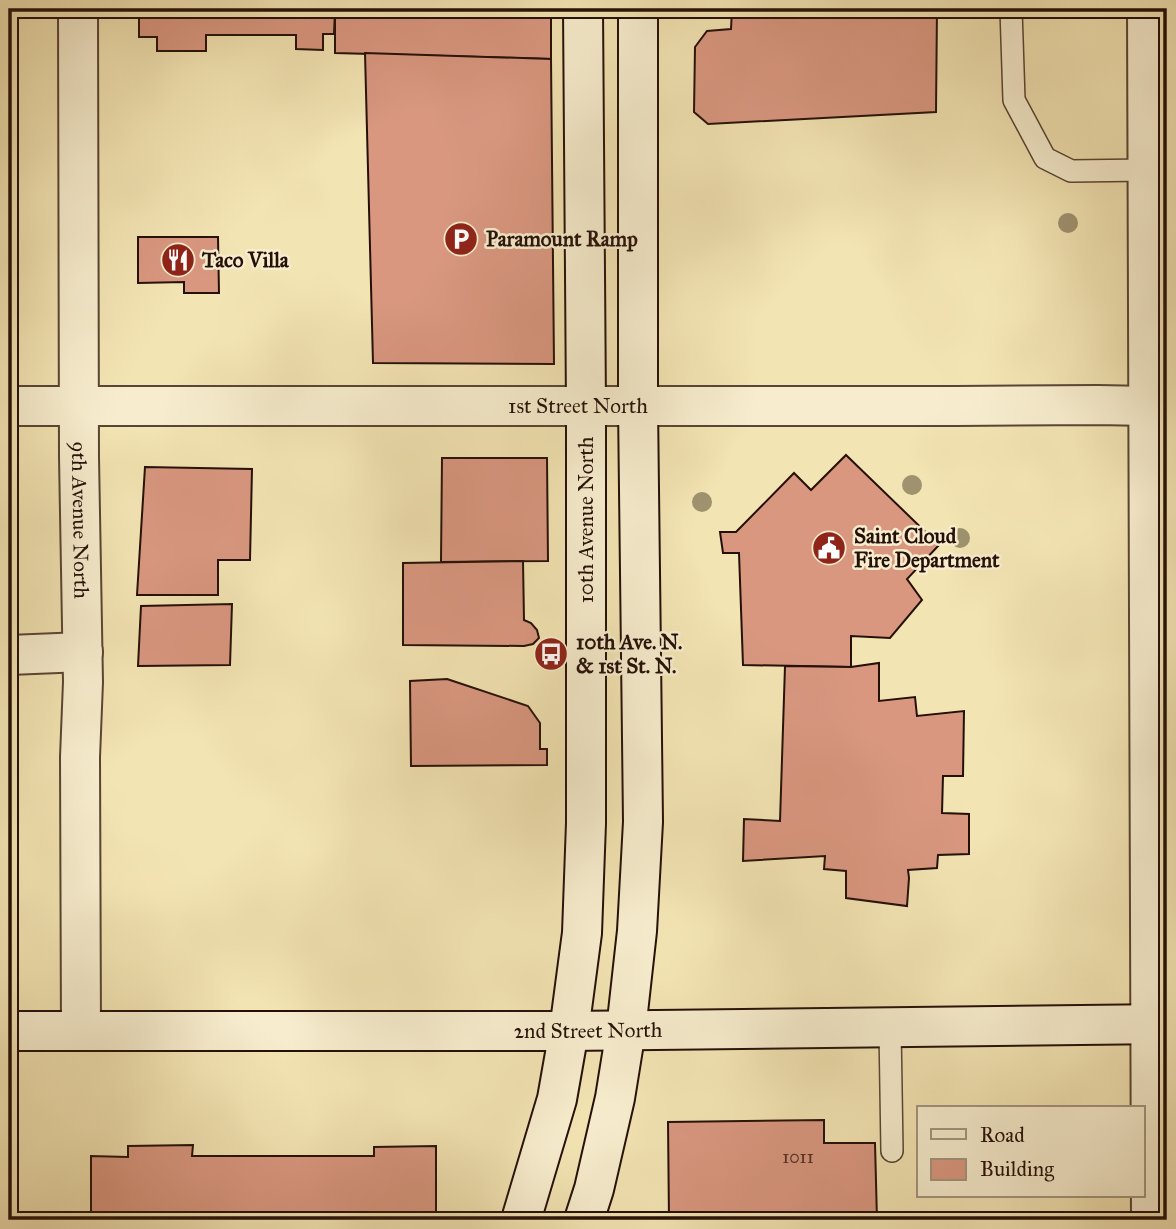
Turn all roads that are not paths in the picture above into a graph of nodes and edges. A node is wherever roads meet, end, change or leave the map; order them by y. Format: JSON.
{"nodes":[{"id":1,"x":78,"y":9,"type":"edge"},
{"id":2,"x":583,"y":9,"type":"edge"},
{"id":3,"x":638,"y":9,"type":"edge"},
{"id":4,"x":1011,"y":9,"type":"edge"},
{"id":5,"x":1147,"y":9,"type":"edge"},
{"id":6,"x":1154,"y":177,"type":"edge"},
{"id":7,"x":9,"y":406,"type":"edge"},
{"id":8,"x":80,"y":406,"type":"junction"},
{"id":9,"x":586,"y":406,"type":"junction"},
{"id":10,"x":638,"y":406,"type":"junction"},
{"id":11,"x":1148,"y":406,"type":"junction"},
{"id":12,"x":83,"y":652,"type":"junction"},
{"id":13,"x":9,"y":655,"type":"edge"},
{"id":14,"x":1159,"y":1024,"type":"edge"},
{"id":15,"x":890,"y":1028,"type":"junction"},
{"id":16,"x":626,"y":1030,"type":"junction"},
{"id":17,"x":9,"y":1031,"type":"edge"},
{"id":18,"x":81,"y":1031,"type":"junction"},
{"id":19,"x":569,"y":1031,"type":"junction"},
{"id":20,"x":892,"y":1150,"type":"dead end"},
{"id":21,"x":521,"y":1220,"type":"edge"},
{"id":22,"x":584,"y":1220,"type":"edge"},
{"id":23,"x":1151,"y":1220,"type":"edge"}],
"edges":[{"from":1,"to":8,"type":"street","name":"9th Avenue North"},
{"from":2,"to":9,"type":"street","name":"10th Avenue North"},
{"from":3,"to":10,"type":"street"},
{"from":4,"to":6,"type":"lane"},
{"from":5,"to":6,"type":"street"},
{"from":6,"to":11,"type":"street"},
{"from":7,"to":8,"type":"street","name":"1st Street North"},
{"from":8,"to":9,"type":"street","name":"1st Street North"},
{"from":8,"to":12,"type":"street","name":"9th Avenue North"},
{"from":9,"to":10,"type":"street","name":"1st Street North"},
{"from":9,"to":19,"type":"street","name":"10th Avenue North"},
{"from":10,"to":11,"type":"street","name":"1st Street North"},
{"from":10,"to":16,"type":"street"},
{"from":11,"to":14,"type":"street"},
{"from":12,"to":13,"type":"street"},
{"from":12,"to":18,"type":"street","name":"9th Avenue North"},
{"from":14,"to":15,"type":"street","name":"2nd Street North"},
{"from":14,"to":23,"type":"street"},
{"from":15,"to":16,"type":"street","name":"2nd Street North"},
{"from":15,"to":20,"type":"lane"},
{"from":16,"to":19,"type":"street","name":"2nd Street North"},
{"from":16,"to":22,"type":"street"},
{"from":17,"to":18,"type":"street","name":"2nd Street North"},
{"from":18,"to":19,"type":"street","name":"2nd Street North"},
{"from":19,"to":21,"type":"street"}]}
